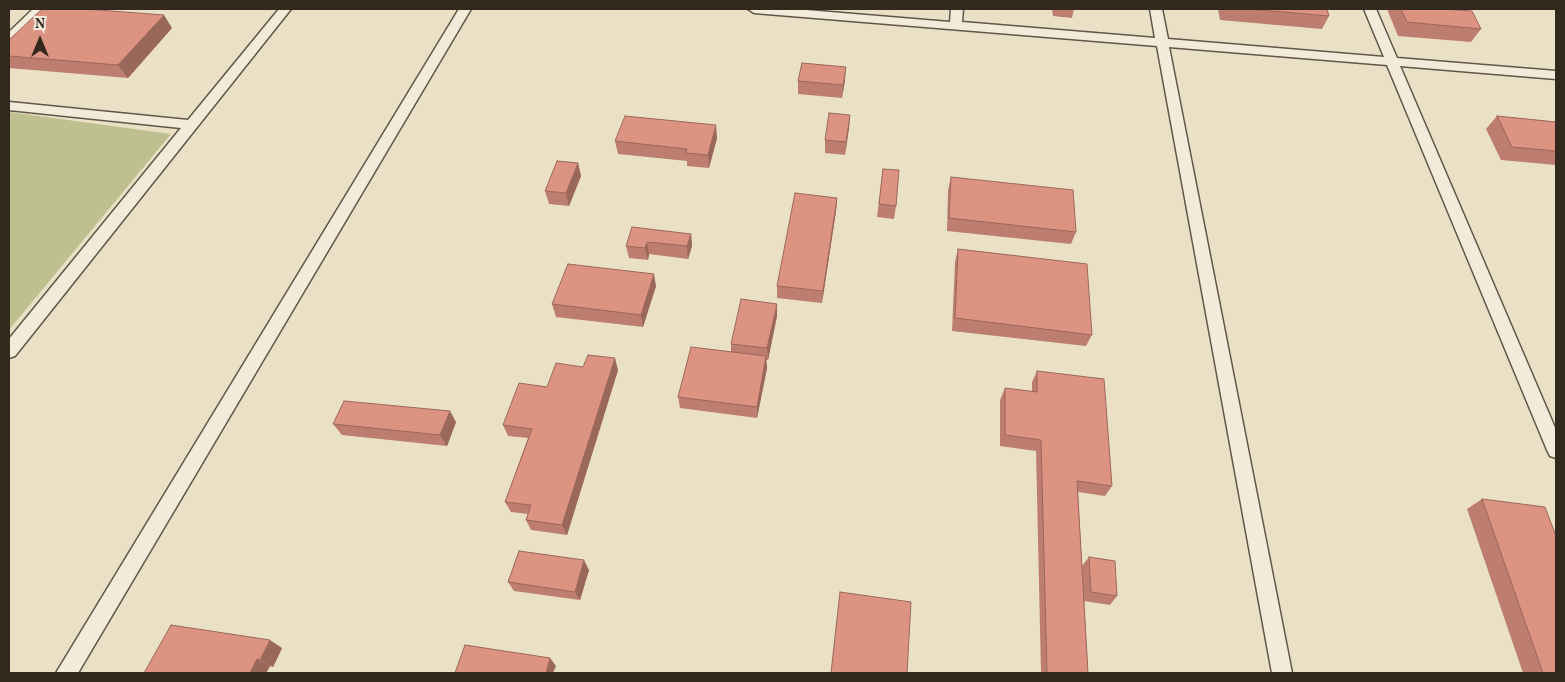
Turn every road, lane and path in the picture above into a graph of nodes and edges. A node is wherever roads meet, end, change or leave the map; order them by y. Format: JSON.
{"nodes":[{"id":1,"x":40,"y":9,"type":"edge"},
{"id":2,"x":284,"y":9,"type":"edge"},
{"id":3,"x":465,"y":9,"type":"edge"},
{"id":4,"x":754,"y":9,"type":"edge"},
{"id":5,"x":957,"y":9,"type":"edge"},
{"id":6,"x":1156,"y":9,"type":"edge"},
{"id":7,"x":1370,"y":9,"type":"edge"},
{"id":8,"x":956,"y":25,"type":"junction"},
{"id":9,"x":9,"y":38,"type":"edge"},
{"id":10,"x":1162,"y":42,"type":"junction"},
{"id":11,"x":1393,"y":61,"type":"junction"},
{"id":12,"x":1556,"y":75,"type":"edge"},
{"id":13,"x":9,"y":106,"type":"edge"},
{"id":14,"x":191,"y":125,"type":"junction"},
{"id":15,"x":9,"y":351,"type":"edge"},
{"id":16,"x":1556,"y":450,"type":"edge"},
{"id":17,"x":66,"y":673,"type":"edge"},
{"id":18,"x":1282,"y":673,"type":"edge"}],
"edges":[{"from":1,"to":9,"type":"lane"},
{"from":2,"to":14,"type":"lane"},
{"from":3,"to":17,"type":"lane"},
{"from":4,"to":8,"type":"lane"},
{"from":5,"to":8,"type":"lane"},
{"from":6,"to":10,"type":"lane"},
{"from":7,"to":11,"type":"lane"},
{"from":8,"to":10,"type":"lane"},
{"from":10,"to":11,"type":"lane"},
{"from":10,"to":18,"type":"lane"},
{"from":11,"to":12,"type":"lane"},
{"from":11,"to":16,"type":"lane"},
{"from":13,"to":14,"type":"lane"},
{"from":14,"to":15,"type":"lane"}]}
